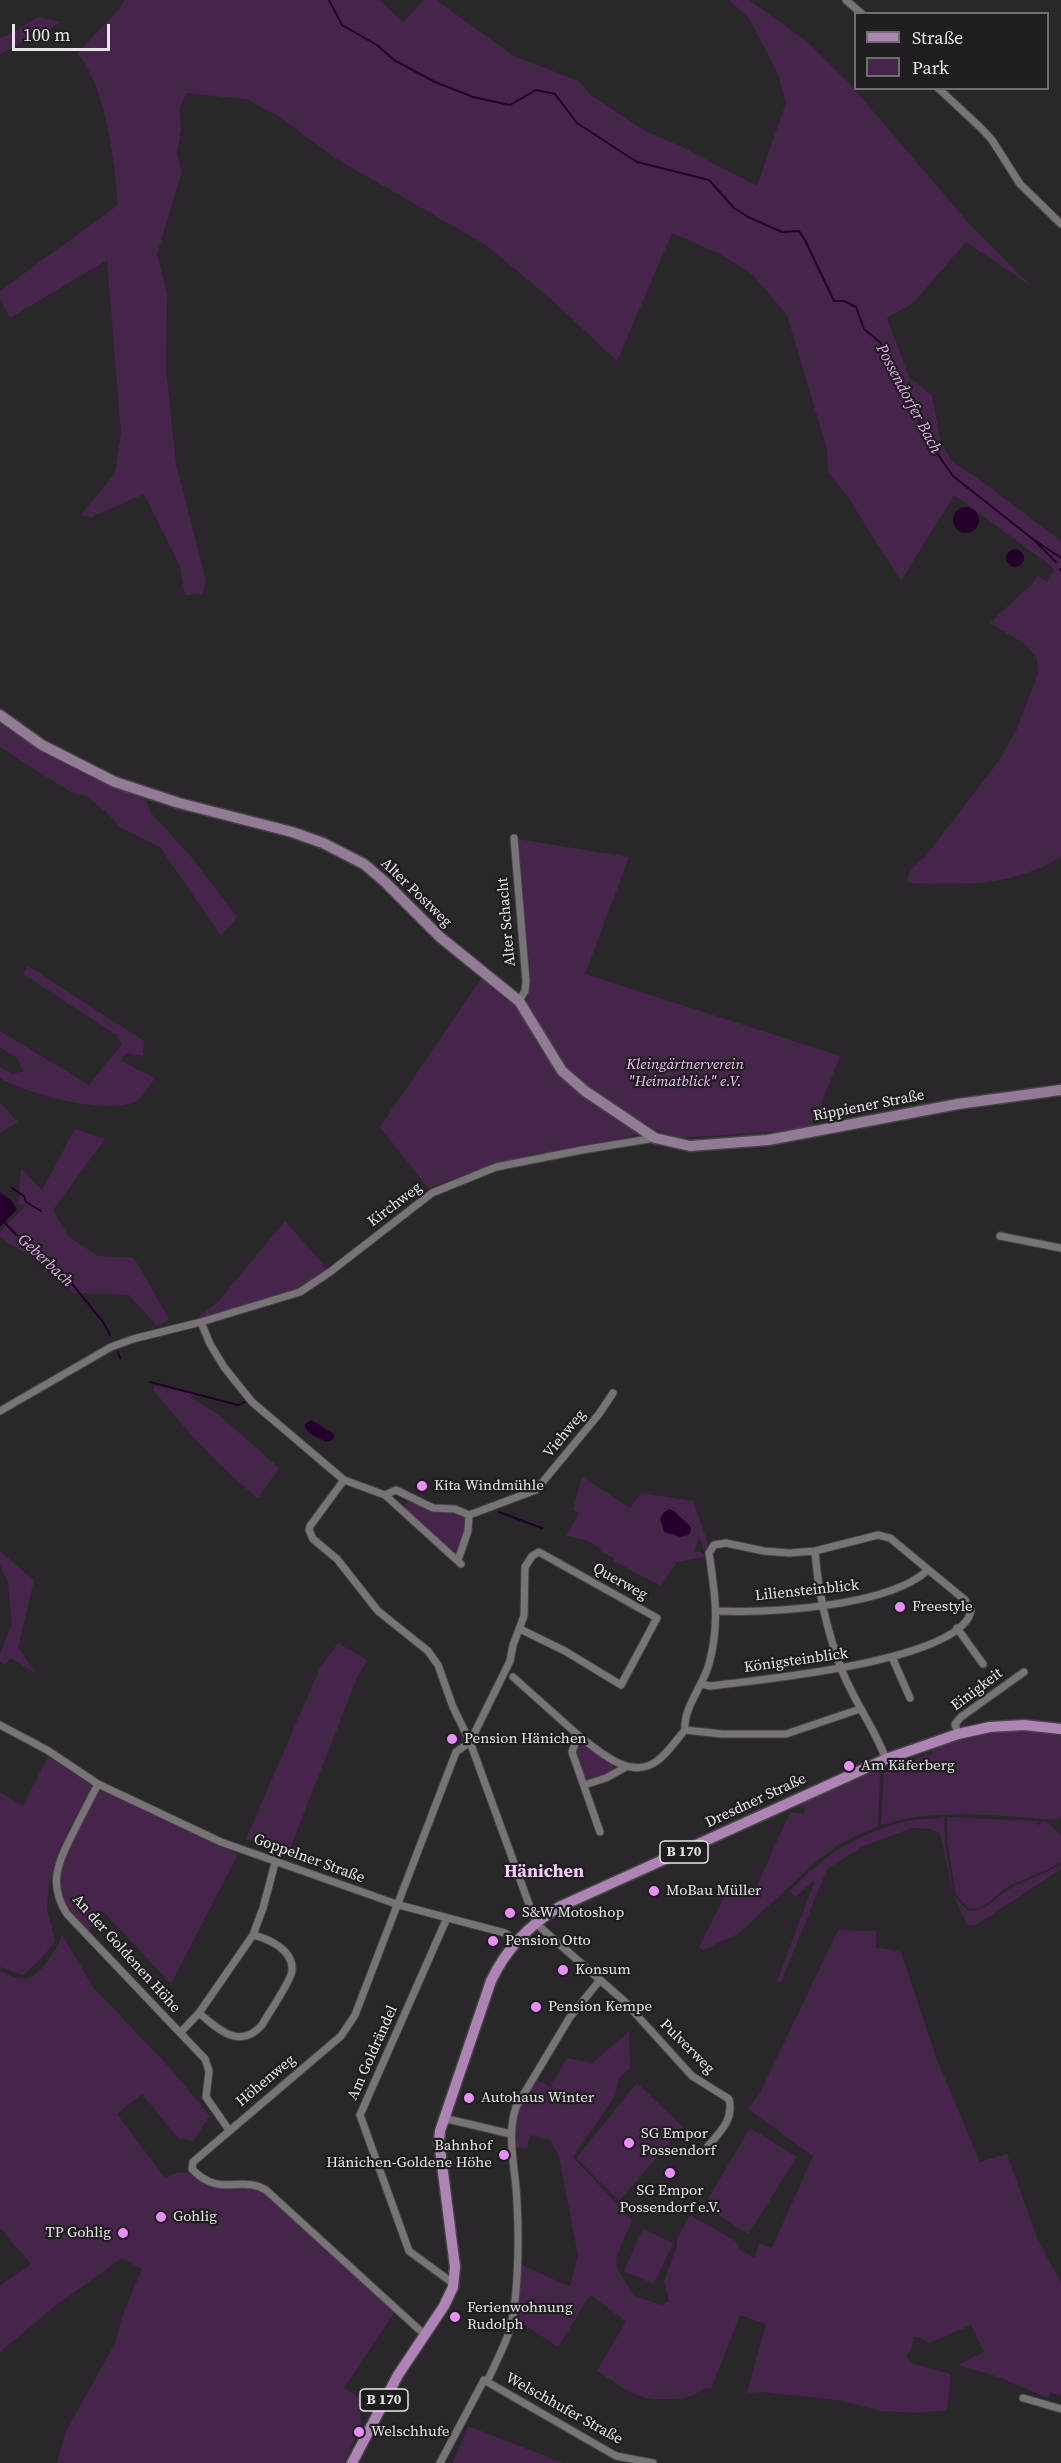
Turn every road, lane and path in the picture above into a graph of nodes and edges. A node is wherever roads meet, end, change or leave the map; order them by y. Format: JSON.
{"nodes":[{"id":1,"x":846,"y":0,"type":"edge"},
{"id":2,"x":860,"y":12,"type":"edge"},
{"id":3,"x":940,"y":90,"type":"edge"},
{"id":4,"x":1061,"y":224,"type":"edge"},
{"id":5,"x":0,"y":715,"type":"edge"},
{"id":6,"x":514,"y":838,"type":"dead end"},
{"id":7,"x":519,"y":1001,"type":"junction"},
{"id":8,"x":1061,"y":1090,"type":"edge"},
{"id":9,"x":655,"y":1138,"type":"junction"},
{"id":10,"x":1000,"y":1236,"type":"dead end"},
{"id":11,"x":1061,"y":1248,"type":"edge"},
{"id":12,"x":201,"y":1322,"type":"junction"},
{"id":13,"x":613,"y":1393,"type":"dead end"},
{"id":14,"x":0,"y":1411,"type":"edge"},
{"id":15,"x":344,"y":1480,"type":"junction"},
{"id":16,"x":385,"y":1495,"type":"junction"},
{"id":17,"x":469,"y":1515,"type":"junction"},
{"id":18,"x":815,"y":1551,"type":"junction"},
{"id":19,"x":928,"y":1570,"type":"junction"},
{"id":20,"x":824,"y":1605,"type":"junction"},
{"id":21,"x":717,"y":1611,"type":"junction"},
{"id":22,"x":957,"y":1628,"type":"junction"},
{"id":23,"x":520,"y":1629,"type":"junction"},
{"id":24,"x":892,"y":1657,"type":"junction"},
{"id":25,"x":983,"y":1664,"type":"dead end"},
{"id":26,"x":841,"y":1668,"type":"junction"},
{"id":27,"x":1024,"y":1672,"type":"dead end"},
{"id":28,"x":513,"y":1677,"type":"dead end"},
{"id":29,"x":702,"y":1684,"type":"junction"},
{"id":30,"x":910,"y":1698,"type":"dead end"},
{"id":31,"x":860,"y":1709,"type":"junction"},
{"id":32,"x":0,"y":1725,"type":"edge"},
{"id":33,"x":1061,"y":1728,"type":"edge"},
{"id":34,"x":685,"y":1730,"type":"junction"},
{"id":35,"x":958,"y":1734,"type":"junction"},
{"id":36,"x":578,"y":1735,"type":"junction"},
{"id":37,"x":470,"y":1742,"type":"junction"},
{"id":38,"x":886,"y":1759,"type":"junction"},
{"id":39,"x":626,"y":1767,"type":"junction"},
{"id":40,"x":98,"y":1784,"type":"junction"},
{"id":41,"x":584,"y":1785,"type":"junction"},
{"id":42,"x":600,"y":1832,"type":"dead end"},
{"id":43,"x":275,"y":1863,"type":"junction"},
{"id":44,"x":399,"y":1905,"type":"junction"},
{"id":45,"x":447,"y":1918,"type":"junction"},
{"id":46,"x":537,"y":1922,"type":"junction"},
{"id":47,"x":253,"y":1935,"type":"junction"},
{"id":48,"x":517,"y":1941,"type":"junction"},
{"id":49,"x":600,"y":1980,"type":"junction"},
{"id":50,"x":199,"y":2013,"type":"junction"},
{"id":51,"x":180,"y":2033,"type":"junction"},
{"id":52,"x":443,"y":2118,"type":"junction"},
{"id":53,"x":229,"y":2130,"type":"junction"},
{"id":54,"x":511,"y":2134,"type":"junction"},
{"id":55,"x":708,"y":2146,"type":"dead end"},
{"id":56,"x":454,"y":2284,"type":"junction"},
{"id":57,"x":425,"y":2335,"type":"junction"},
{"id":58,"x":487,"y":2382,"type":"junction"},
{"id":59,"x":1023,"y":2398,"type":"dead end"},
{"id":60,"x":1061,"y":2409,"type":"edge"},
{"id":61,"x":352,"y":2463,"type":"edge"},
{"id":62,"x":440,"y":2463,"type":"edge"},
{"id":63,"x":650,"y":2463,"type":"edge"}],
"edges":[{"from":1,"to":2,"type":"street"},
{"from":3,"to":4,"type":"street"},
{"from":5,"to":7,"type":"street","name":"Alter Postweg"},
{"from":6,"to":7,"type":"street","name":"Alter Schacht"},
{"from":7,"to":9,"type":"street","name":"Alter Postweg"},
{"from":8,"to":9,"type":"street","name":"Rippiener Straße"},
{"from":9,"to":12,"type":"street","name":"Kirchweg"},
{"from":10,"to":11,"type":"street"},
{"from":12,"to":14,"type":"street","name":"Kirchweg"},
{"from":12,"to":15,"type":"street"},
{"from":13,"to":17,"type":"street","name":"Viehweg"},
{"from":15,"to":16,"type":"street"},
{"from":15,"to":37,"type":"street"},
{"from":16,"to":17,"type":"street"},
{"from":16,"to":17,"type":"street"},
{"from":18,"to":19,"type":"street"},
{"from":18,"to":20,"type":"street"},
{"from":18,"to":21,"type":"street"},
{"from":19,"to":20,"type":"street","name":"Liliensteinblick"},
{"from":19,"to":22,"type":"street"},
{"from":20,"to":21,"type":"street","name":"Liliensteinblick"},
{"from":20,"to":26,"type":"street"},
{"from":21,"to":29,"type":"street"},
{"from":22,"to":24,"type":"street","name":"Königsteinblick"},
{"from":22,"to":25,"type":"street"},
{"from":23,"to":23,"type":"street","name":"Querweg"},
{"from":23,"to":37,"type":"street","name":"Querweg"},
{"from":24,"to":26,"type":"street","name":"Königsteinblick"},
{"from":24,"to":30,"type":"street"},
{"from":26,"to":29,"type":"street","name":"Königsteinblick"},
{"from":26,"to":31,"type":"street"},
{"from":27,"to":35,"type":"street","name":"Einigkeit"},
{"from":28,"to":36,"type":"street"},
{"from":29,"to":34,"type":"street"},
{"from":31,"to":34,"type":"street"},
{"from":31,"to":38,"type":"street"},
{"from":32,"to":40,"type":"street","name":"Goppelner Straße"},
{"from":33,"to":35,"type":"main road","name":"Dresdner Straße","number":"B 170"},
{"from":34,"to":39,"type":"street"},
{"from":35,"to":38,"type":"main road","name":"Dresdner Straße","number":"B 170"},
{"from":36,"to":39,"type":"street"},
{"from":36,"to":41,"type":"street"},
{"from":37,"to":44,"type":"street","name":"Höhenweg"},
{"from":37,"to":46,"type":"street"},
{"from":38,"to":46,"type":"main road","name":"Dresdner Straße","number":"B 170"},
{"from":39,"to":41,"type":"street"},
{"from":40,"to":43,"type":"street","name":"Goppelner Straße"},
{"from":40,"to":51,"type":"street","name":"An der Goldenen Höhe"},
{"from":41,"to":42,"type":"street"},
{"from":43,"to":44,"type":"street","name":"Goppelner Straße"},
{"from":43,"to":47,"type":"street"},
{"from":44,"to":45,"type":"street","name":"Goppelner Straße"},
{"from":44,"to":53,"type":"street","name":"Höhenweg"},
{"from":45,"to":48,"type":"street","name":"Goppelner Straße"},
{"from":45,"to":56,"type":"street","name":"Am Goldrändel"},
{"from":46,"to":48,"type":"main road","name":"Dresdner Straße","number":"B 170"},
{"from":46,"to":49,"type":"street","name":"Pulverweg"},
{"from":47,"to":50,"type":"street"},
{"from":47,"to":50,"type":"street"},
{"from":48,"to":52,"type":"main road","name":"Dresdner Straße","number":"B 170"},
{"from":49,"to":54,"type":"street"},
{"from":49,"to":55,"type":"street","name":"Pulverweg"},
{"from":50,"to":51,"type":"street"},
{"from":51,"to":53,"type":"street","name":"An der Goldenen Höhe"},
{"from":52,"to":54,"type":"street"},
{"from":52,"to":56,"type":"main road","name":"Dresdner Straße","number":"B 170"},
{"from":53,"to":57,"type":"street","name":"Höhenweg"},
{"from":54,"to":58,"type":"street"},
{"from":56,"to":57,"type":"main road","number":"B 170"},
{"from":57,"to":61,"type":"main road","number":"B 170"},
{"from":58,"to":62,"type":"street","name":"Welschhufer Straße"},
{"from":58,"to":63,"type":"street","name":"Welschhufer Straße"},
{"from":59,"to":60,"type":"street"}]}
